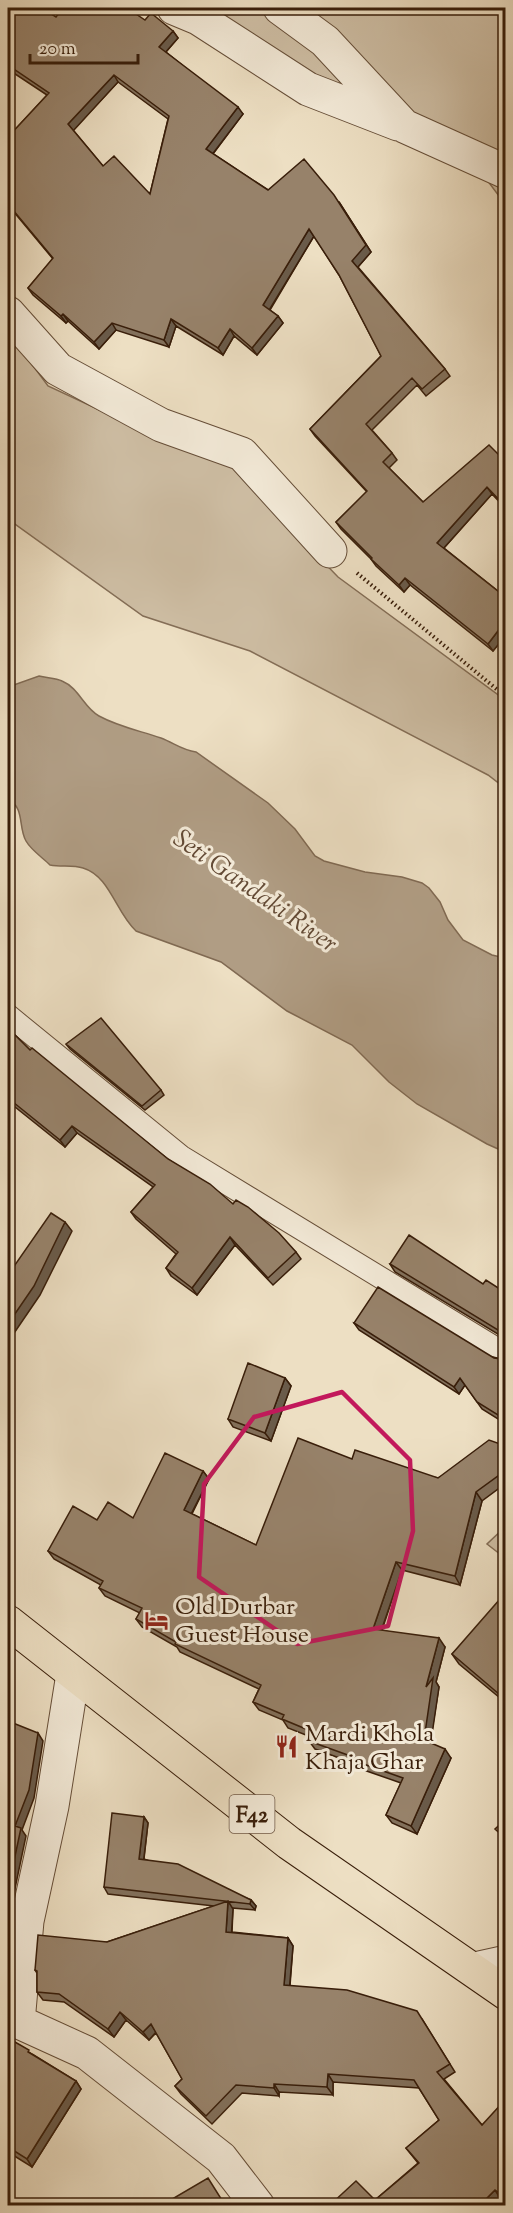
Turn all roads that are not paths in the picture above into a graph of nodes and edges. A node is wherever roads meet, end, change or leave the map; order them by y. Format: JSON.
{"nodes":[{"id":1,"x":174,"y":8,"type":"edge"},
{"id":2,"x":280,"y":8,"type":"edge"},
{"id":3,"x":404,"y":126,"type":"junction"},
{"id":4,"x":506,"y":172,"type":"edge"},
{"id":5,"x":8,"y":313,"type":"edge"},
{"id":6,"x":330,"y":551,"type":"road end"},
{"id":7,"x":8,"y":1015,"type":"edge"},
{"id":8,"x":506,"y":1354,"type":"edge"},
{"id":9,"x":8,"y":1622,"type":"edge"},
{"id":10,"x":73,"y":1674,"type":"junction"},
{"id":11,"x":506,"y":1956,"type":"edge"},
{"id":12,"x":465,"y":1965,"type":"junction"},
{"id":13,"x":506,"y":1993,"type":"edge"},
{"id":14,"x":13,"y":2019,"type":"edge"},
{"id":15,"x":258,"y":2205,"type":"edge"}],
"edges":[{"from":1,"to":3,"type":"street"},
{"from":2,"to":3,"type":"street"},
{"from":3,"to":4,"type":"street"},
{"from":5,"to":6,"type":"street"},
{"from":7,"to":8,"type":"lane"},
{"from":9,"to":10,"type":"highway","number":"F42"},
{"from":10,"to":12,"type":"highway","number":"F42"},
{"from":10,"to":14,"type":"street"},
{"from":11,"to":12,"type":"lane"},
{"from":12,"to":13,"type":"highway","number":"F42"},
{"from":14,"to":15,"type":"street"}]}
